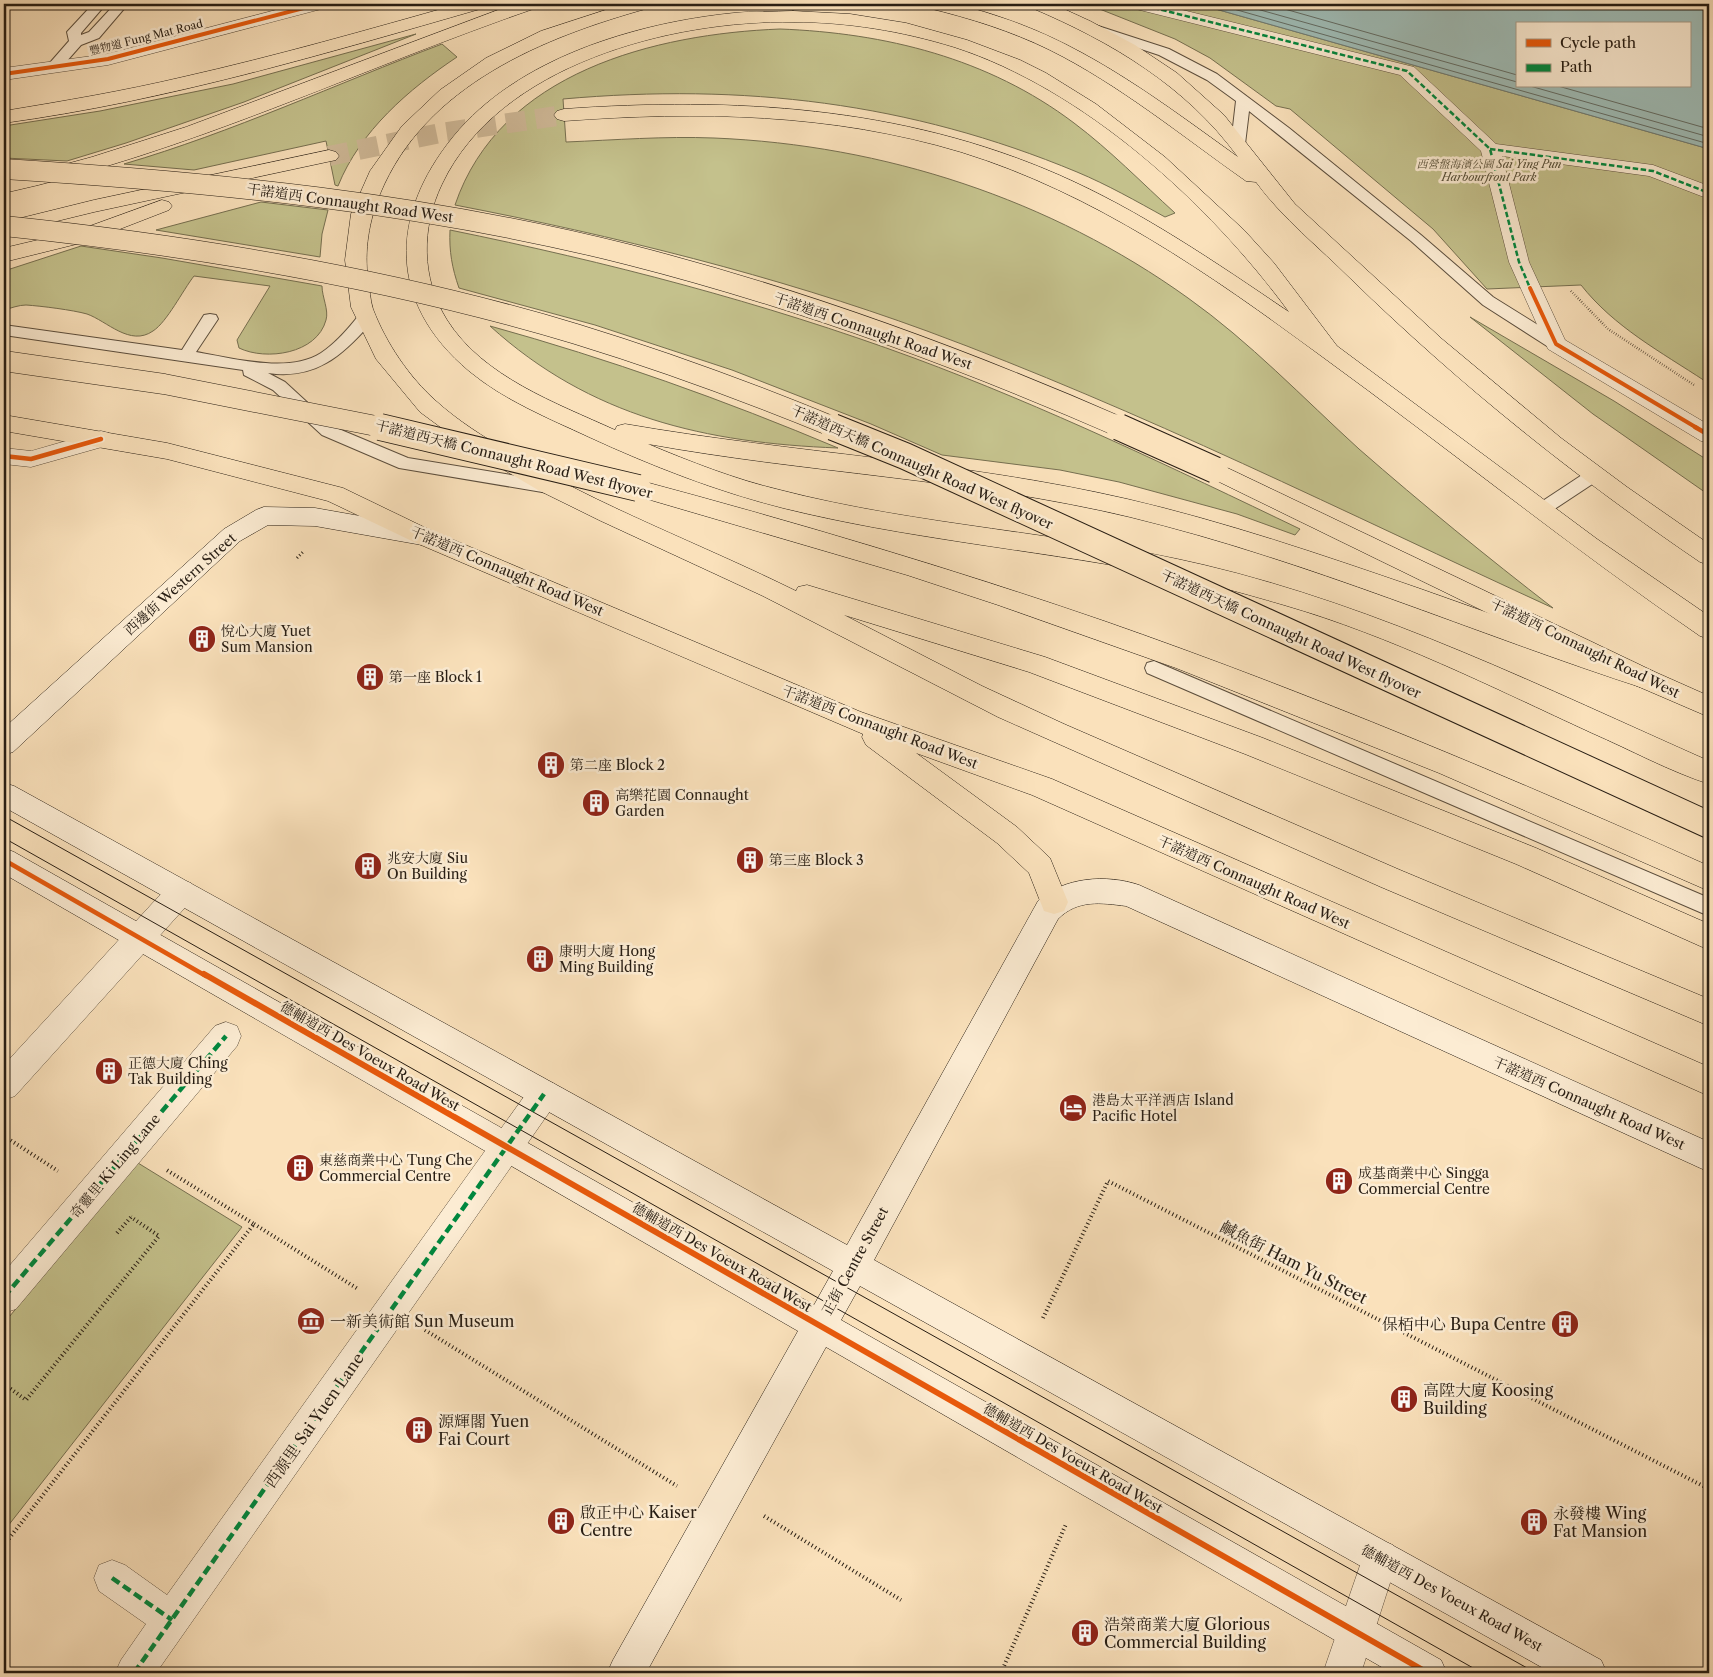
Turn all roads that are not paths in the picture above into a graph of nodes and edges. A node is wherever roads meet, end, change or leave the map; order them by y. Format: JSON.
{"nodes":[{"id":1,"x":100,"y":4,"type":"edge"},
{"id":2,"x":122,"y":4,"type":"edge"},
{"id":3,"x":319,"y":4,"type":"edge"},
{"id":4,"x":478,"y":4,"type":"edge"},
{"id":5,"x":530,"y":4,"type":"edge"},
{"id":6,"x":642,"y":4,"type":"edge"},
{"id":7,"x":934,"y":4,"type":"edge"},
{"id":8,"x":1038,"y":4,"type":"edge"},
{"id":9,"x":1138,"y":4,"type":"edge"},
{"id":10,"x":295,"y":7,"type":"edge"},
{"id":11,"x":1091,"y":28,"type":"junction"},
{"id":12,"x":76,"y":42,"type":"junction"},
{"id":13,"x":53,"y":68,"type":"junction"},
{"id":14,"x":4,"y":74,"type":"edge"},
{"id":15,"x":1242,"y":99,"type":"junction"},
{"id":16,"x":564,"y":115,"type":"tunnel mouth"},
{"id":17,"x":4,"y":117,"type":"edge"},
{"id":18,"x":1238,"y":144,"type":"junction"},
{"id":19,"x":1490,"y":149,"type":"junction"},
{"id":20,"x":329,"y":156,"type":"tunnel mouth"},
{"id":21,"x":4,"y":169,"type":"edge"},
{"id":22,"x":252,"y":172,"type":"junction"},
{"id":23,"x":4,"y":187,"type":"edge"},
{"id":24,"x":1273,"y":192,"type":"junction"},
{"id":25,"x":1709,"y":193,"type":"edge"},
{"id":26,"x":4,"y":227,"type":"edge"},
{"id":27,"x":4,"y":255,"type":"edge"},
{"id":28,"x":210,"y":319,"type":"dead end"},
{"id":29,"x":365,"y":319,"type":"junction"},
{"id":30,"x":6,"y":330,"type":"edge"},
{"id":31,"x":1556,"y":344,"type":"junction"},
{"id":32,"x":1328,"y":349,"type":"junction"},
{"id":33,"x":186,"y":356,"type":"junction"},
{"id":34,"x":4,"y":361,"type":"edge"},
{"id":35,"x":225,"y":362,"type":"junction"},
{"id":36,"x":4,"y":423,"type":"edge"},
{"id":37,"x":579,"y":423,"type":"junction"},
{"id":38,"x":1709,"y":435,"type":"edge"},
{"id":39,"x":101,"y":439,"type":"junction"},
{"id":40,"x":4,"y":456,"type":"edge"},
{"id":41,"x":1594,"y":475,"type":"junction"},
{"id":42,"x":554,"y":488,"type":"junction"},
{"id":43,"x":1541,"y":510,"type":"junction"},
{"id":44,"x":422,"y":536,"type":"junction"},
{"id":45,"x":1709,"y":556,"type":"edge"},
{"id":46,"x":738,"y":573,"type":"junction"},
{"id":47,"x":1709,"y":629,"type":"edge"},
{"id":48,"x":1154,"y":668,"type":"dead end"},
{"id":49,"x":1646,"y":679,"type":"junction"},
{"id":50,"x":1709,"y":707,"type":"edge"},
{"id":51,"x":852,"y":720,"type":"junction"},
{"id":52,"x":4,"y":744,"type":"edge"},
{"id":53,"x":1709,"y":773,"type":"edge"},
{"id":54,"x":4,"y":794,"type":"edge"},
{"id":55,"x":1709,"y":825,"type":"edge"},
{"id":56,"x":4,"y":860,"type":"edge"},
{"id":57,"x":1709,"y":879,"type":"edge"},
{"id":58,"x":181,"y":892,"type":"junction"},
{"id":59,"x":1054,"y":902,"type":"junction"},
{"id":60,"x":1709,"y":907,"type":"edge"},
{"id":61,"x":1709,"y":937,"type":"edge"},
{"id":62,"x":140,"y":938,"type":"junction"},
{"id":63,"x":1709,"y":1013,"type":"edge"},
{"id":64,"x":226,"y":1036,"type":"dead end"},
{"id":65,"x":1709,"y":1082,"type":"edge"},
{"id":66,"x":4,"y":1086,"type":"edge"},
{"id":67,"x":544,"y":1094,"type":"junction"},
{"id":68,"x":507,"y":1147,"type":"junction"},
{"id":69,"x":1709,"y":1157,"type":"edge"},
{"id":70,"x":854,"y":1265,"type":"junction"},
{"id":71,"x":4,"y":1297,"type":"edge"},
{"id":72,"x":820,"y":1325,"type":"junction"},
{"id":73,"x":1380,"y":1558,"type":"junction"},
{"id":74,"x":112,"y":1578,"type":"dead end"},
{"id":75,"x":172,"y":1620,"type":"junction"},
{"id":76,"x":1355,"y":1632,"type":"junction"},
{"id":77,"x":134,"y":1673,"type":"edge"},
{"id":78,"x":626,"y":1673,"type":"edge"},
{"id":79,"x":1342,"y":1673,"type":"edge"},
{"id":80,"x":1428,"y":1673,"type":"edge"},
{"id":81,"x":1588,"y":1673,"type":"edge"}],
"edges":[{"from":1,"to":12,"type":"lane"},
{"from":2,"to":12,"type":"lane"},
{"from":3,"to":10,"type":"street","name":"豐物道 Fung Mat Road"},
{"from":4,"to":17,"type":"main road"},
{"from":5,"to":23,"type":"main road"},
{"from":6,"to":29,"type":"main road"},
{"from":7,"to":24,"type":"main road"},
{"from":8,"to":11,"type":"main road"},
{"from":9,"to":19,"type":"street"},
{"from":10,"to":13,"type":"street","name":"豐物道 Fung Mat Road"},
{"from":11,"to":15,"type":"lane"},
{"from":11,"to":18,"type":"main road"},
{"from":12,"to":13,"type":"lane"},
{"from":13,"to":14,"type":"street","name":"豐物道 Fung Mat Road"},
{"from":15,"to":18,"type":"lane"},
{"from":15,"to":31,"type":"lane"},
{"from":16,"to":32,"type":"main road"},
{"from":18,"to":24,"type":"main road"},
{"from":19,"to":25,"type":"street"},
{"from":19,"to":31,"type":"street"},
{"from":20,"to":22,"type":"main road"},
{"from":21,"to":49,"type":"main road","name":"干諾道西 Connaught Road West","bridge":true},
{"from":22,"to":26,"type":"main road"},
{"from":22,"to":27,"type":"main road"},
{"from":24,"to":41,"type":"main road"},
{"from":26,"to":55,"type":"main road","name":"干諾道西天橋 Connaught Road West flyover","bridge":true},
{"from":28,"to":33,"type":"lane"},
{"from":29,"to":35,"type":"lane"},
{"from":29,"to":42,"type":"main road"},
{"from":30,"to":33,"type":"lane"},
{"from":31,"to":38,"type":"street"},
{"from":32,"to":37,"type":"main road"},
{"from":32,"to":43,"type":"main road"},
{"from":33,"to":35,"type":"lane"},
{"from":34,"to":57,"type":"main road","name":"干諾道西天橋 Connaught Road West flyover","bridge":true},
{"from":35,"to":42,"type":"lane"},
{"from":36,"to":39,"type":"main road","name":"干諾道西 Connaught Road West"},
{"from":37,"to":49,"type":"main road"},
{"from":37,"to":53,"type":"main road"},
{"from":39,"to":40,"type":"street"},
{"from":39,"to":44,"type":"main road","name":"干諾道西 Connaught Road West"},
{"from":41,"to":43,"type":"lane"},
{"from":41,"to":45,"type":"main road"},
{"from":42,"to":46,"type":"main road"},
{"from":43,"to":47,"type":"main road"},
{"from":44,"to":51,"type":"main road","name":"干諾道西 Connaught Road West"},
{"from":44,"to":52,"type":"street","name":"西邊街 Western Street"},
{"from":46,"to":61,"type":"main road"},
{"from":46,"to":63,"type":"main road"},
{"from":48,"to":60,"type":"lane"},
{"from":49,"to":50,"type":"main road","name":"干諾道西 Connaught Road West"},
{"from":51,"to":59,"type":"main road"},
{"from":51,"to":65,"type":"main road","name":"干諾道西 Connaught Road West"},
{"from":54,"to":58,"type":"street","name":"德輔道西 Des Voeux Road West"},
{"from":56,"to":62,"type":"street","name":"德輔道西 Des Voeux Road West"},
{"from":58,"to":62,"type":"street"},
{"from":58,"to":67,"type":"street","name":"德輔道西 Des Voeux Road West"},
{"from":59,"to":69,"type":"street","name":"干諾道西 Connaught Road West"},
{"from":59,"to":70,"type":"street","name":"正街 Centre Street"},
{"from":62,"to":66,"type":"street"},
{"from":62,"to":68,"type":"street","name":"德輔道西 Des Voeux Road West"},
{"from":64,"to":71,"type":"street","name":"奇靈里 Ki Ling Lane"},
{"from":67,"to":68,"type":"street","name":"西源里 Sai Yuen Lane"},
{"from":67,"to":70,"type":"street","name":"德輔道西 Des Voeux Road West"},
{"from":68,"to":72,"type":"street","name":"德輔道西 Des Voeux Road West"},
{"from":68,"to":75,"type":"street","name":"西源里 Sai Yuen Lane"},
{"from":70,"to":72,"type":"street","name":"正街 Centre Street"},
{"from":70,"to":73,"type":"street","name":"德輔道西 Des Voeux Road West"},
{"from":72,"to":76,"type":"street","name":"德輔道西 Des Voeux Road West"},
{"from":72,"to":78,"type":"street","name":"正街 Centre Street"},
{"from":73,"to":76,"type":"street"},
{"from":73,"to":81,"type":"street","name":"德輔道西 Des Voeux Road West"},
{"from":74,"to":75,"type":"street"},
{"from":75,"to":77,"type":"street","name":"西源里 Sai Yuen Lane"},
{"from":76,"to":79,"type":"street"},
{"from":76,"to":80,"type":"street","name":"德輔道西 Des Voeux Road West"}]}
